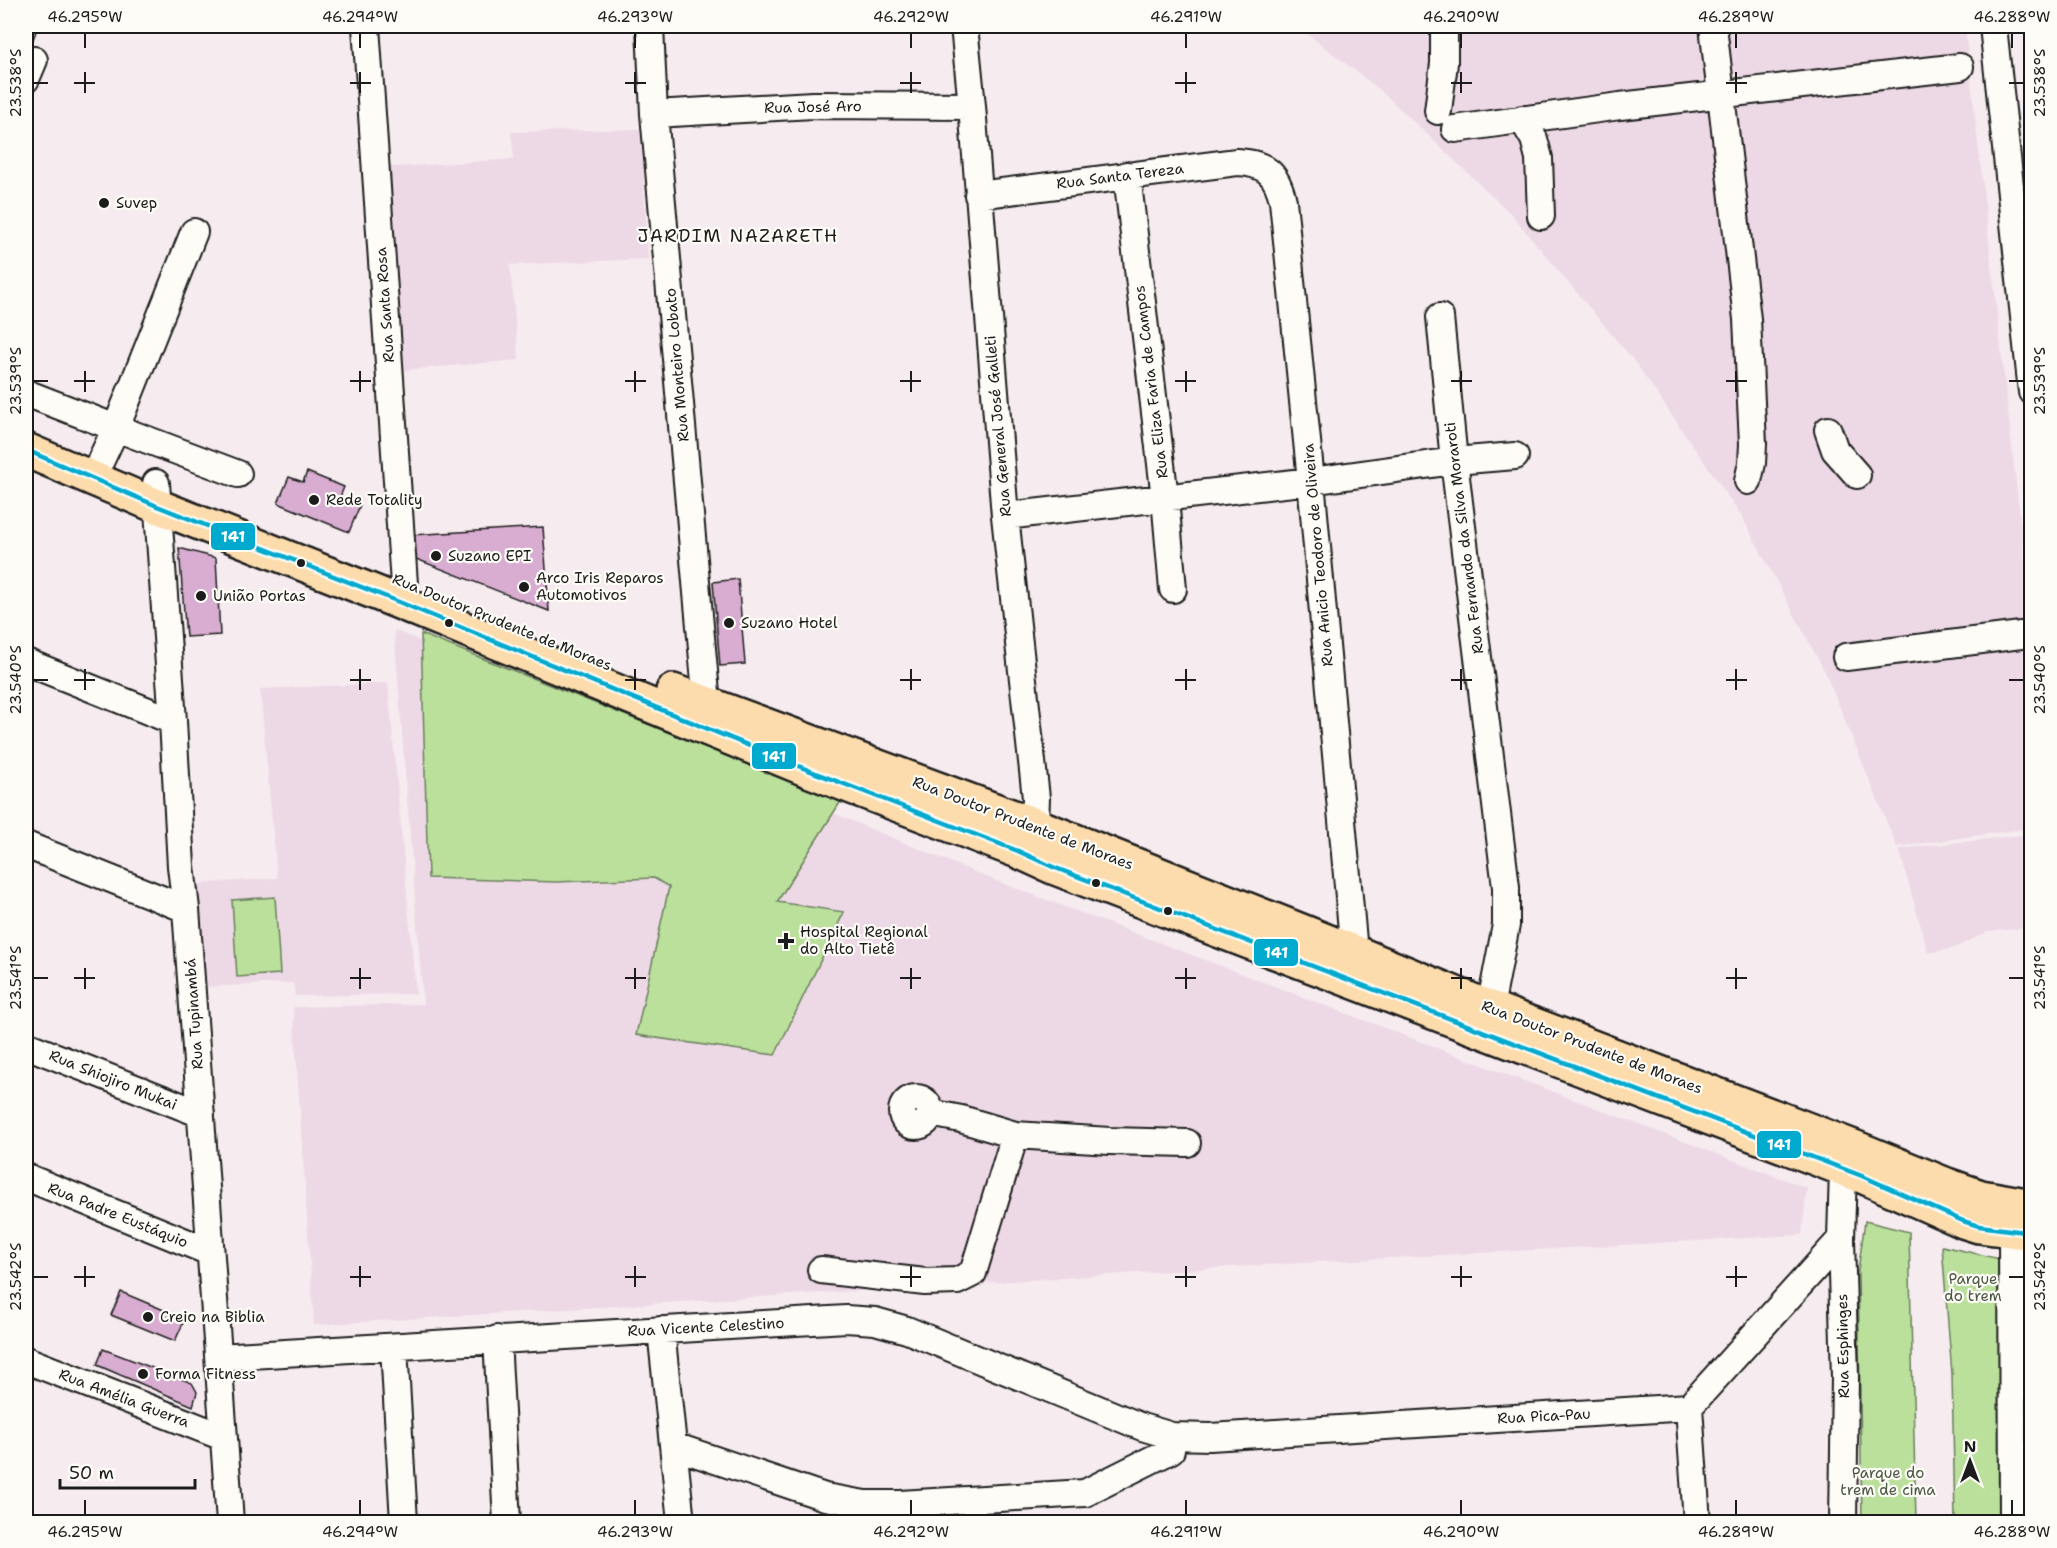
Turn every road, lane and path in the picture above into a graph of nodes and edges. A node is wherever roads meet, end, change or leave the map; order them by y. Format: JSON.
{"nodes":[{"id":1,"x":366,"y":26,"type":"edge"},
{"id":2,"x":650,"y":26,"type":"edge"},
{"id":3,"x":964,"y":26,"type":"edge"},
{"id":4,"x":1444,"y":26,"type":"edge"},
{"id":5,"x":1713,"y":26,"type":"edge"},
{"id":6,"x":1993,"y":26,"type":"edge"},
{"id":7,"x":1960,"y":67,"type":"dead end"},
{"id":8,"x":1721,"y":94,"type":"junction"},
{"id":9,"x":972,"y":106,"type":"junction"},
{"id":10,"x":654,"y":114,"type":"junction"},
{"id":11,"x":1522,"y":119,"type":"junction"},
{"id":12,"x":1262,"y":166,"type":"joint"},
{"id":13,"x":1127,"y":175,"type":"junction"},
{"id":14,"x":978,"y":195,"type":"junction"},
{"id":15,"x":1540,"y":216,"type":"dead end"},
{"id":16,"x":194,"y":232,"type":"dead end"},
{"id":17,"x":2024,"y":250,"type":"edge"},
{"id":18,"x":1440,"y":317,"type":"dead end"},
{"id":19,"x":2031,"y":392,"type":"edge"},
{"id":20,"x":26,"y":393,"type":"edge"},
{"id":21,"x":116,"y":428,"type":"junction"},
{"id":22,"x":26,"y":429,"type":"edge"},
{"id":23,"x":1828,"y":430,"type":"dead end"},
{"id":24,"x":26,"y":444,"type":"edge"},
{"id":25,"x":26,"y":450,"type":"edge"},
{"id":26,"x":1515,"y":456,"type":"dead end"},
{"id":27,"x":101,"y":460,"type":"junction"},
{"id":28,"x":1454,"y":460,"type":"junction"},
{"id":29,"x":238,"y":474,"type":"dead end"},
{"id":30,"x":1857,"y":475,"type":"dead end"},
{"id":31,"x":1311,"y":481,"type":"junction"},
{"id":32,"x":1748,"y":481,"type":"dead end"},
{"id":33,"x":157,"y":495,"type":"junction"},
{"id":34,"x":1165,"y":498,"type":"junction"},
{"id":35,"x":1005,"y":516,"type":"junction"},
{"id":36,"x":404,"y":584,"type":"junction"},
{"id":37,"x":1173,"y":589,"type":"dead end"},
{"id":38,"x":2021,"y":635,"type":"dead end"},
{"id":39,"x":1846,"y":657,"type":"dead end"},
{"id":40,"x":26,"y":662,"type":"edge"},
{"id":41,"x":707,"y":704,"type":"junction"},
{"id":42,"x":173,"y":721,"type":"junction"},
{"id":43,"x":1027,"y":838,"type":"junction"},
{"id":44,"x":26,"y":845,"type":"edge"},
{"id":45,"x":186,"y":909,"type":"junction"},
{"id":46,"x":1354,"y":952,"type":"junction"},
{"id":47,"x":1490,"y":1008,"type":"junction"},
{"id":48,"x":26,"y":1045,"type":"edge"},
{"id":49,"x":930,"y":1113,"type":"dead end"},
{"id":50,"x":201,"y":1114,"type":"junction"},
{"id":51,"x":1015,"y":1135,"type":"junction"},
{"id":52,"x":1187,"y":1143,"type":"dead end"},
{"id":53,"x":1854,"y":1164,"type":"junction"},
{"id":54,"x":26,"y":1178,"type":"edge"},
{"id":55,"x":2026,"y":1216,"type":"edge"},
{"id":56,"x":1841,"y":1239,"type":"junction"},
{"id":57,"x":210,"y":1252,"type":"junction"},
{"id":58,"x":821,"y":1270,"type":"dead end"},
{"id":59,"x":661,"y":1330,"type":"junction"},
{"id":60,"x":497,"y":1339,"type":"junction"},
{"id":61,"x":394,"y":1347,"type":"junction"},
{"id":62,"x":219,"y":1357,"type":"junction"},
{"id":63,"x":26,"y":1360,"type":"edge"},
{"id":64,"x":2022,"y":1387,"type":"edge"},
{"id":65,"x":1689,"y":1407,"type":"junction"},
{"id":66,"x":1172,"y":1436,"type":"junction"},
{"id":67,"x":223,"y":1437,"type":"junction"},
{"id":68,"x":674,"y":1446,"type":"junction"},
{"id":69,"x":230,"y":1522,"type":"edge"},
{"id":70,"x":404,"y":1522,"type":"edge"},
{"id":71,"x":507,"y":1522,"type":"edge"},
{"id":72,"x":681,"y":1522,"type":"edge"},
{"id":73,"x":1697,"y":1522,"type":"edge"},
{"id":74,"x":1843,"y":1522,"type":"edge"},
{"id":75,"x":2013,"y":1522,"type":"edge"}],
"edges":[{"from":1,"to":36,"type":"street","name":"Rua Santa Rosa"},
{"from":2,"to":10,"type":"street","name":"Rua Monteiro Lobato"},
{"from":3,"to":9,"type":"street","name":"Rua General José Galleti"},
{"from":4,"to":11,"type":"street"},
{"from":5,"to":8,"type":"street"},
{"from":6,"to":17,"type":"street"},
{"from":7,"to":8,"type":"street"},
{"from":8,"to":11,"type":"street"},
{"from":8,"to":32,"type":"street"},
{"from":9,"to":10,"type":"street","name":"Rua José Aro"},
{"from":9,"to":14,"type":"street","name":"Rua General José Galleti"},
{"from":10,"to":41,"type":"street","name":"Rua Monteiro Lobato"},
{"from":11,"to":15,"type":"street"},
{"from":12,"to":13,"type":"street","name":"Rua Santa Tereza"},
{"from":12,"to":31,"type":"street","name":"Rua Anicio Teodoro de Oliveira"},
{"from":13,"to":14,"type":"street","name":"Rua Santa Tereza"},
{"from":13,"to":34,"type":"street","name":"Rua Eliza Faria de Campos"},
{"from":14,"to":35,"type":"street","name":"Rua General José Galleti"},
{"from":16,"to":21,"type":"street"},
{"from":17,"to":19,"type":"street"},
{"from":18,"to":28,"type":"street","name":"Rua Fernando da Silva Moraroti"},
{"from":20,"to":21,"type":"street"},
{"from":21,"to":27,"type":"street"},
{"from":21,"to":29,"type":"street"},
{"from":22,"to":27,"type":"highway","name":"Rua Doutor Prudente de Moraes"},
{"from":23,"to":30,"type":"street"},
{"from":24,"to":27,"type":"highway"},
{"from":25,"to":33,"type":"highway","name":"Rua Doutor Prudente de Moraes"},
{"from":26,"to":28,"type":"street"},
{"from":27,"to":33,"type":"highway","name":"Rua Doutor Prudente de Moraes"},
{"from":28,"to":31,"type":"street"},
{"from":28,"to":47,"type":"street","name":"Rua Fernando da Silva Moraroti"},
{"from":31,"to":34,"type":"street"},
{"from":31,"to":46,"type":"street","name":"Rua Anicio Teodoro de Oliveira"},
{"from":33,"to":36,"type":"highway","name":"Rua Doutor Prudente de Moraes"},
{"from":33,"to":42,"type":"street","name":"Rua Tupinambá"},
{"from":33,"to":43,"type":"highway","name":"Rua Doutor Prudente de Moraes"},
{"from":34,"to":35,"type":"street"},
{"from":34,"to":37,"type":"street","name":"Rua Eliza Faria de Campos"},
{"from":35,"to":43,"type":"street","name":"Rua General José Galleti"},
{"from":36,"to":41,"type":"highway","name":"Rua Doutor Prudente de Moraes"},
{"from":38,"to":39,"type":"street"},
{"from":40,"to":42,"type":"street"},
{"from":41,"to":43,"type":"highway","name":"Rua Doutor Prudente de Moraes"},
{"from":42,"to":45,"type":"street","name":"Rua Tupinambá"},
{"from":43,"to":46,"type":"highway","name":"Rua Doutor Prudente de Moraes"},
{"from":43,"to":53,"type":"highway","name":"Rua Doutor Prudente de Moraes"},
{"from":44,"to":45,"type":"street"},
{"from":45,"to":50,"type":"street","name":"Rua Tupinambá"},
{"from":46,"to":47,"type":"highway","name":"Rua Doutor Prudente de Moraes"},
{"from":47,"to":53,"type":"highway","name":"Rua Doutor Prudente de Moraes"},
{"from":48,"to":50,"type":"street","name":"Rua Shiojiro Mukai"},
{"from":49,"to":51,"type":"street"},
{"from":50,"to":57,"type":"street","name":"Rua Tupinambá"},
{"from":51,"to":52,"type":"street"},
{"from":51,"to":58,"type":"street"},
{"from":53,"to":55,"type":"highway","name":"Rua Doutor Prudente de Moraes"},
{"from":53,"to":56,"type":"street","name":"Rua Esphinges"},
{"from":54,"to":57,"type":"street","name":"Rua Padre Eustáquio"},
{"from":55,"to":64,"type":"street"},
{"from":56,"to":65,"type":"street"},
{"from":56,"to":74,"type":"street","name":"Rua Esphinges"},
{"from":57,"to":62,"type":"street","name":"Rua Tupinambá"},
{"from":59,"to":60,"type":"street","name":"Rua Vicente Celestino"},
{"from":59,"to":66,"type":"street","name":"Rua Vicente Celestino"},
{"from":59,"to":68,"type":"street"},
{"from":60,"to":61,"type":"street","name":"Rua Vicente Celestino"},
{"from":60,"to":71,"type":"street"},
{"from":61,"to":62,"type":"street","name":"Rua Vicente Celestino"},
{"from":61,"to":70,"type":"street"},
{"from":62,"to":67,"type":"street","name":"Rua Tupinambá"},
{"from":63,"to":67,"type":"street","name":"Rua Amélia Guerra"},
{"from":64,"to":75,"type":"street"},
{"from":65,"to":66,"type":"street","name":"Rua Pica-Pau"},
{"from":65,"to":73,"type":"street"},
{"from":66,"to":68,"type":"street"},
{"from":67,"to":69,"type":"street","name":"Rua Tupinambá"},
{"from":68,"to":72,"type":"street"}]}
